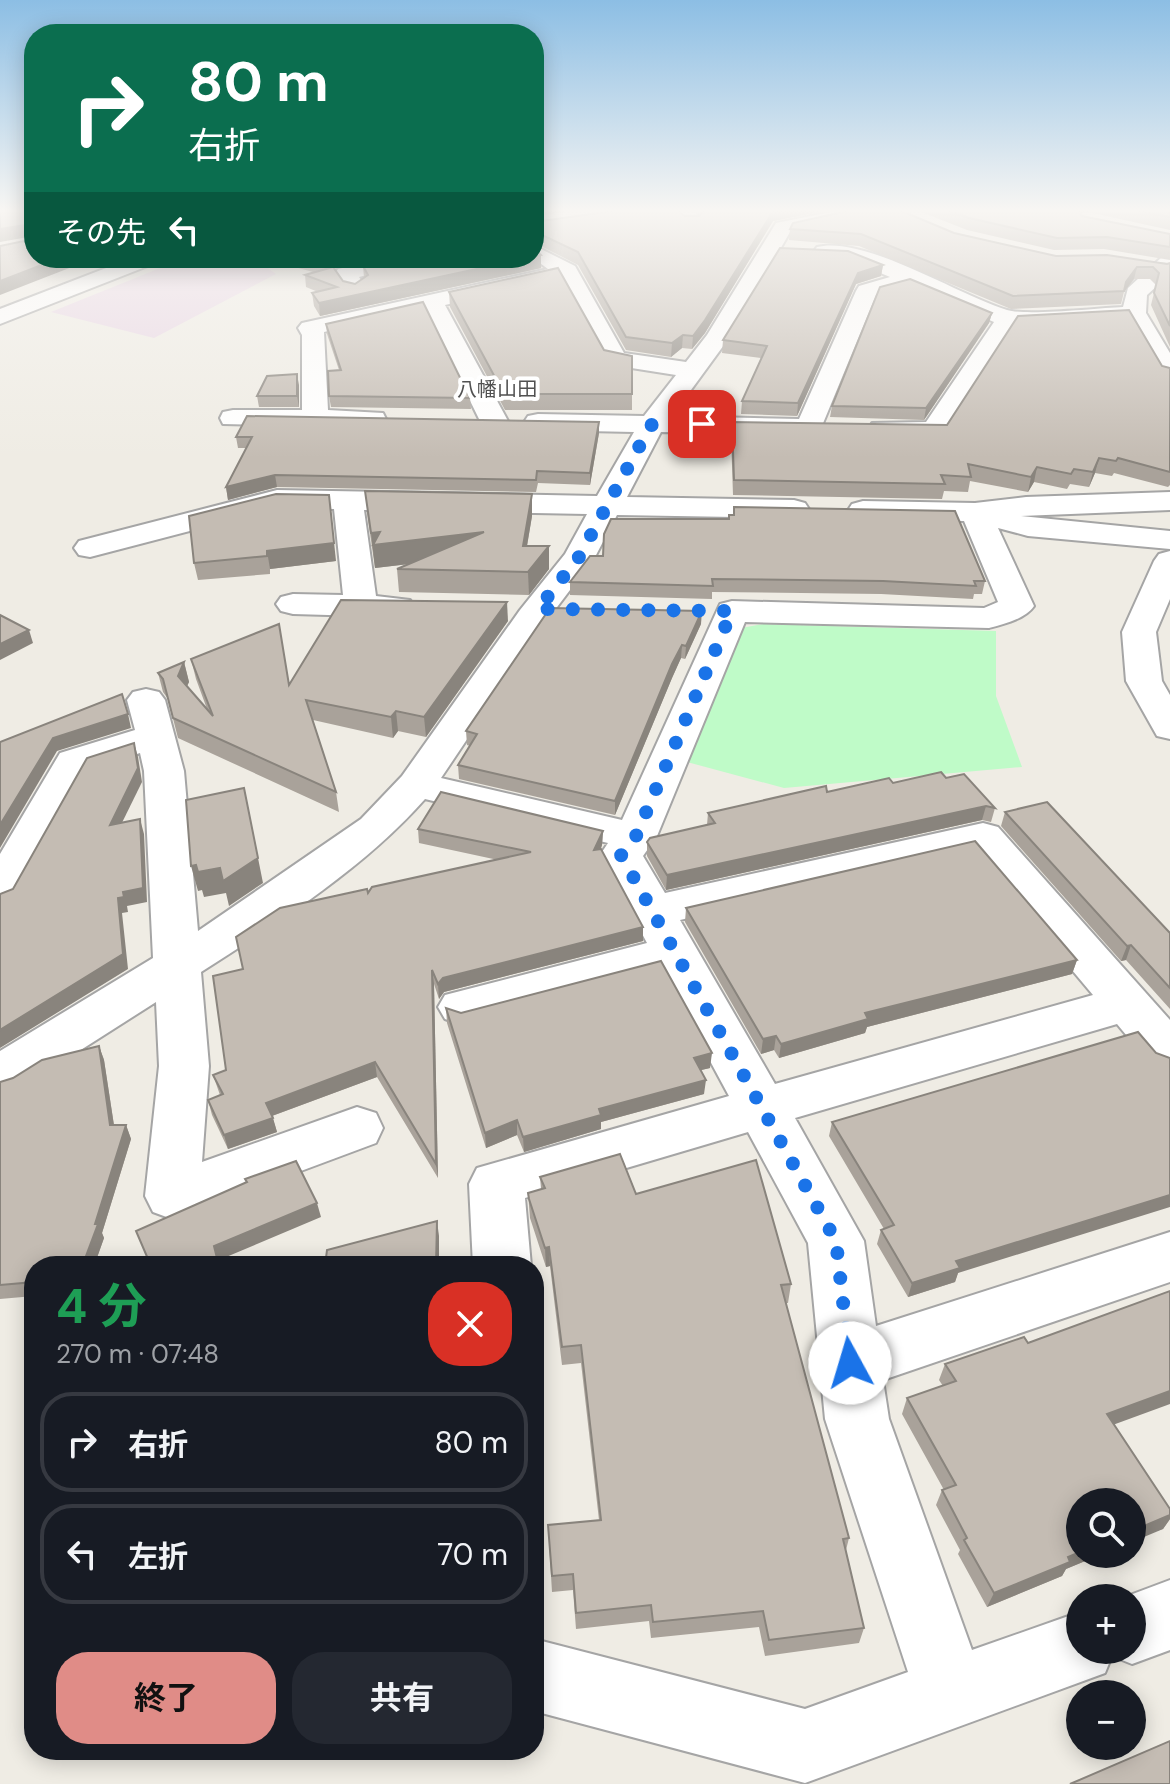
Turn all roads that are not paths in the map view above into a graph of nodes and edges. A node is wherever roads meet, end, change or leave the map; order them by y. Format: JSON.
{"nodes":[{"id":1,"x":63,"y":292,"type":"edge"},
{"id":2,"x":471,"y":292,"type":"edge"},
{"id":3,"x":579,"y":292,"type":"edge"},
{"id":4,"x":744,"y":292,"type":"edge"},
{"id":5,"x":866,"y":292,"type":"edge"},
{"id":6,"x":944,"y":292,"type":"edge"},
{"id":7,"x":1137,"y":292,"type":"edge"},
{"id":8,"x":432,"y":301,"type":"junction"},
{"id":9,"x":0,"y":317,"type":"edge"},
{"id":10,"x":1136,"y":317,"type":"junction"},
{"id":11,"x":1170,"y":318,"type":"edge"},
{"id":12,"x":1007,"y":319,"type":"junction"},
{"id":13,"x":693,"y":370,"type":"junction"},
{"id":14,"x":1169,"y":371,"type":"edge"},
{"id":15,"x":233,"y":418,"type":"dead end"},
{"id":16,"x":315,"y":418,"type":"junction"},
{"id":17,"x":404,"y":420,"type":"edge"},
{"id":18,"x":464,"y":421,"type":"edge"},
{"id":19,"x":494,"y":421,"type":"junction"},
{"id":20,"x":651,"y":425,"type":"junction"},
{"id":21,"x":809,"y":427,"type":"junction"},
{"id":22,"x":348,"y":500,"type":"junction"},
{"id":23,"x":1170,"y":501,"type":"edge"},
{"id":24,"x":606,"y":506,"type":"junction"},
{"id":25,"x":975,"y":512,"type":"junction"},
{"id":26,"x":1170,"y":540,"type":"edge"},
{"id":27,"x":90,"y":548,"type":"dead end"},
{"id":28,"x":1170,"y":561,"type":"edge"},
{"id":29,"x":293,"y":604,"type":"dead end"},
{"id":30,"x":361,"y":607,"type":"junction"},
{"id":31,"x":435,"y":607,"type":"edge"},
{"id":32,"x":494,"y":608,"type":"edge"},
{"id":33,"x":538,"y":609,"type":"junction"},
{"id":34,"x":583,"y":609,"type":"edge"},
{"id":35,"x":1170,"y":728,"type":"edge"},
{"id":36,"x":416,"y":785,"type":"junction"},
{"id":37,"x":636,"y":836,"type":"junction"},
{"id":38,"x":0,"y":892,"type":"edge"},
{"id":39,"x":664,"y":932,"type":"junction"},
{"id":40,"x":178,"y":965,"type":"junction"},
{"id":41,"x":1127,"y":1003,"type":"junction"},
{"id":42,"x":462,"y":1007,"type":"dead end"},
{"id":43,"x":1170,"y":1053,"type":"edge"},
{"id":44,"x":0,"y":1076,"type":"edge"},
{"id":45,"x":762,"y":1108,"type":"junction"},
{"id":46,"x":357,"y":1128,"type":"dead end"},
{"id":47,"x":501,"y":1256,"type":"edge"},
{"id":48,"x":1170,"y":1257,"type":"edge"},
{"id":49,"x":850,"y":1363,"type":"junction"},
{"id":50,"x":1170,"y":1615,"type":"edge"},
{"id":51,"x":1146,"y":1624,"type":"edge"},
{"id":52,"x":1066,"y":1653,"type":"edge"},
{"id":53,"x":544,"y":1678,"type":"edge"},
{"id":54,"x":952,"y":1694,"type":"junction"}],
"edges":[{"from":1,"to":9,"type":"street"},
{"from":2,"to":8,"type":"street"},
{"from":3,"to":13,"type":"street"},
{"from":4,"to":13,"type":"street"},
{"from":5,"to":21,"type":"street"},
{"from":6,"to":12,"type":"street"},
{"from":7,"to":10,"type":"street"},
{"from":8,"to":16,"type":"street"},
{"from":8,"to":19,"type":"street"},
{"from":10,"to":11,"type":"street"},
{"from":10,"to":12,"type":"street"},
{"from":10,"to":14,"type":"street"},
{"from":12,"to":21,"type":"street"},
{"from":13,"to":20,"type":"street"},
{"from":15,"to":16,"type":"street"},
{"from":16,"to":17,"type":"street"},
{"from":18,"to":19,"type":"street"},
{"from":19,"to":20,"type":"street"},
{"from":20,"to":21,"type":"street"},
{"from":20,"to":24,"type":"street"},
{"from":22,"to":24,"type":"street"},
{"from":22,"to":27,"type":"street"},
{"from":22,"to":30,"type":"street"},
{"from":23,"to":25,"type":"street"},
{"from":24,"to":25,"type":"street"},
{"from":24,"to":33,"type":"street"},
{"from":25,"to":26,"type":"street"},
{"from":25,"to":37,"type":"street"},
{"from":28,"to":35,"type":"street"},
{"from":29,"to":30,"type":"street"},
{"from":30,"to":31,"type":"street"},
{"from":32,"to":33,"type":"street"},
{"from":33,"to":34,"type":"street"},
{"from":33,"to":36,"type":"street"},
{"from":36,"to":37,"type":"street"},
{"from":36,"to":40,"type":"street"},
{"from":37,"to":39,"type":"street"},
{"from":38,"to":40,"type":"street"},
{"from":39,"to":41,"type":"street"},
{"from":39,"to":42,"type":"street"},
{"from":39,"to":45,"type":"street"},
{"from":40,"to":44,"type":"street"},
{"from":40,"to":46,"type":"street"},
{"from":41,"to":43,"type":"street"},
{"from":41,"to":45,"type":"street"},
{"from":45,"to":47,"type":"street"},
{"from":45,"to":49,"type":"street"},
{"from":48,"to":49,"type":"street"},
{"from":49,"to":54,"type":"street"},
{"from":50,"to":51,"type":"street"},
{"from":52,"to":54,"type":"street"},
{"from":53,"to":54,"type":"street"}]}
